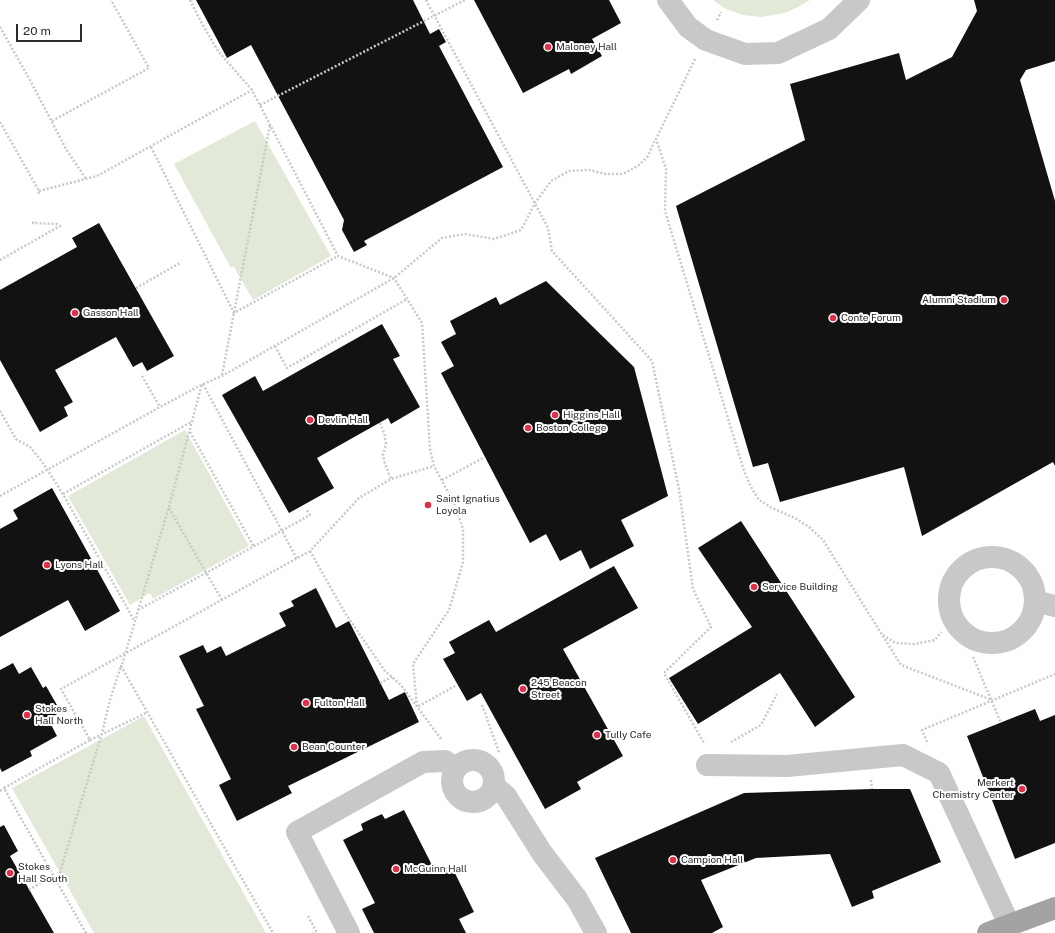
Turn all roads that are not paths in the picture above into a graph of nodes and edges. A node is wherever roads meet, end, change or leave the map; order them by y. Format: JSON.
{"nodes":[{"id":1,"x":668,"y":0,"type":"edge"},
{"id":2,"x":859,"y":0,"type":"edge"},
{"id":3,"x":707,"y":761,"type":"road end"},
{"id":4,"x":456,"y":769,"type":"junction"},
{"id":5,"x":494,"y":786,"type":"junction"},
{"id":6,"x":1055,"y":908,"type":"edge"},
{"id":7,"x":1010,"y":924,"type":"junction"},
{"id":8,"x":349,"y":933,"type":"edge"},
{"id":9,"x":596,"y":933,"type":"edge"},
{"id":10,"x":988,"y":933,"type":"edge"}],
"edges":[{"from":1,"to":2,"type":"street"},
{"from":3,"to":7,"type":"street"},
{"from":4,"to":5,"type":"street"},
{"from":4,"to":5,"type":"street"},
{"from":4,"to":8,"type":"street"},
{"from":5,"to":9,"type":"street"},
{"from":6,"to":7,"type":"main road"},
{"from":7,"to":10,"type":"main road"}]}
